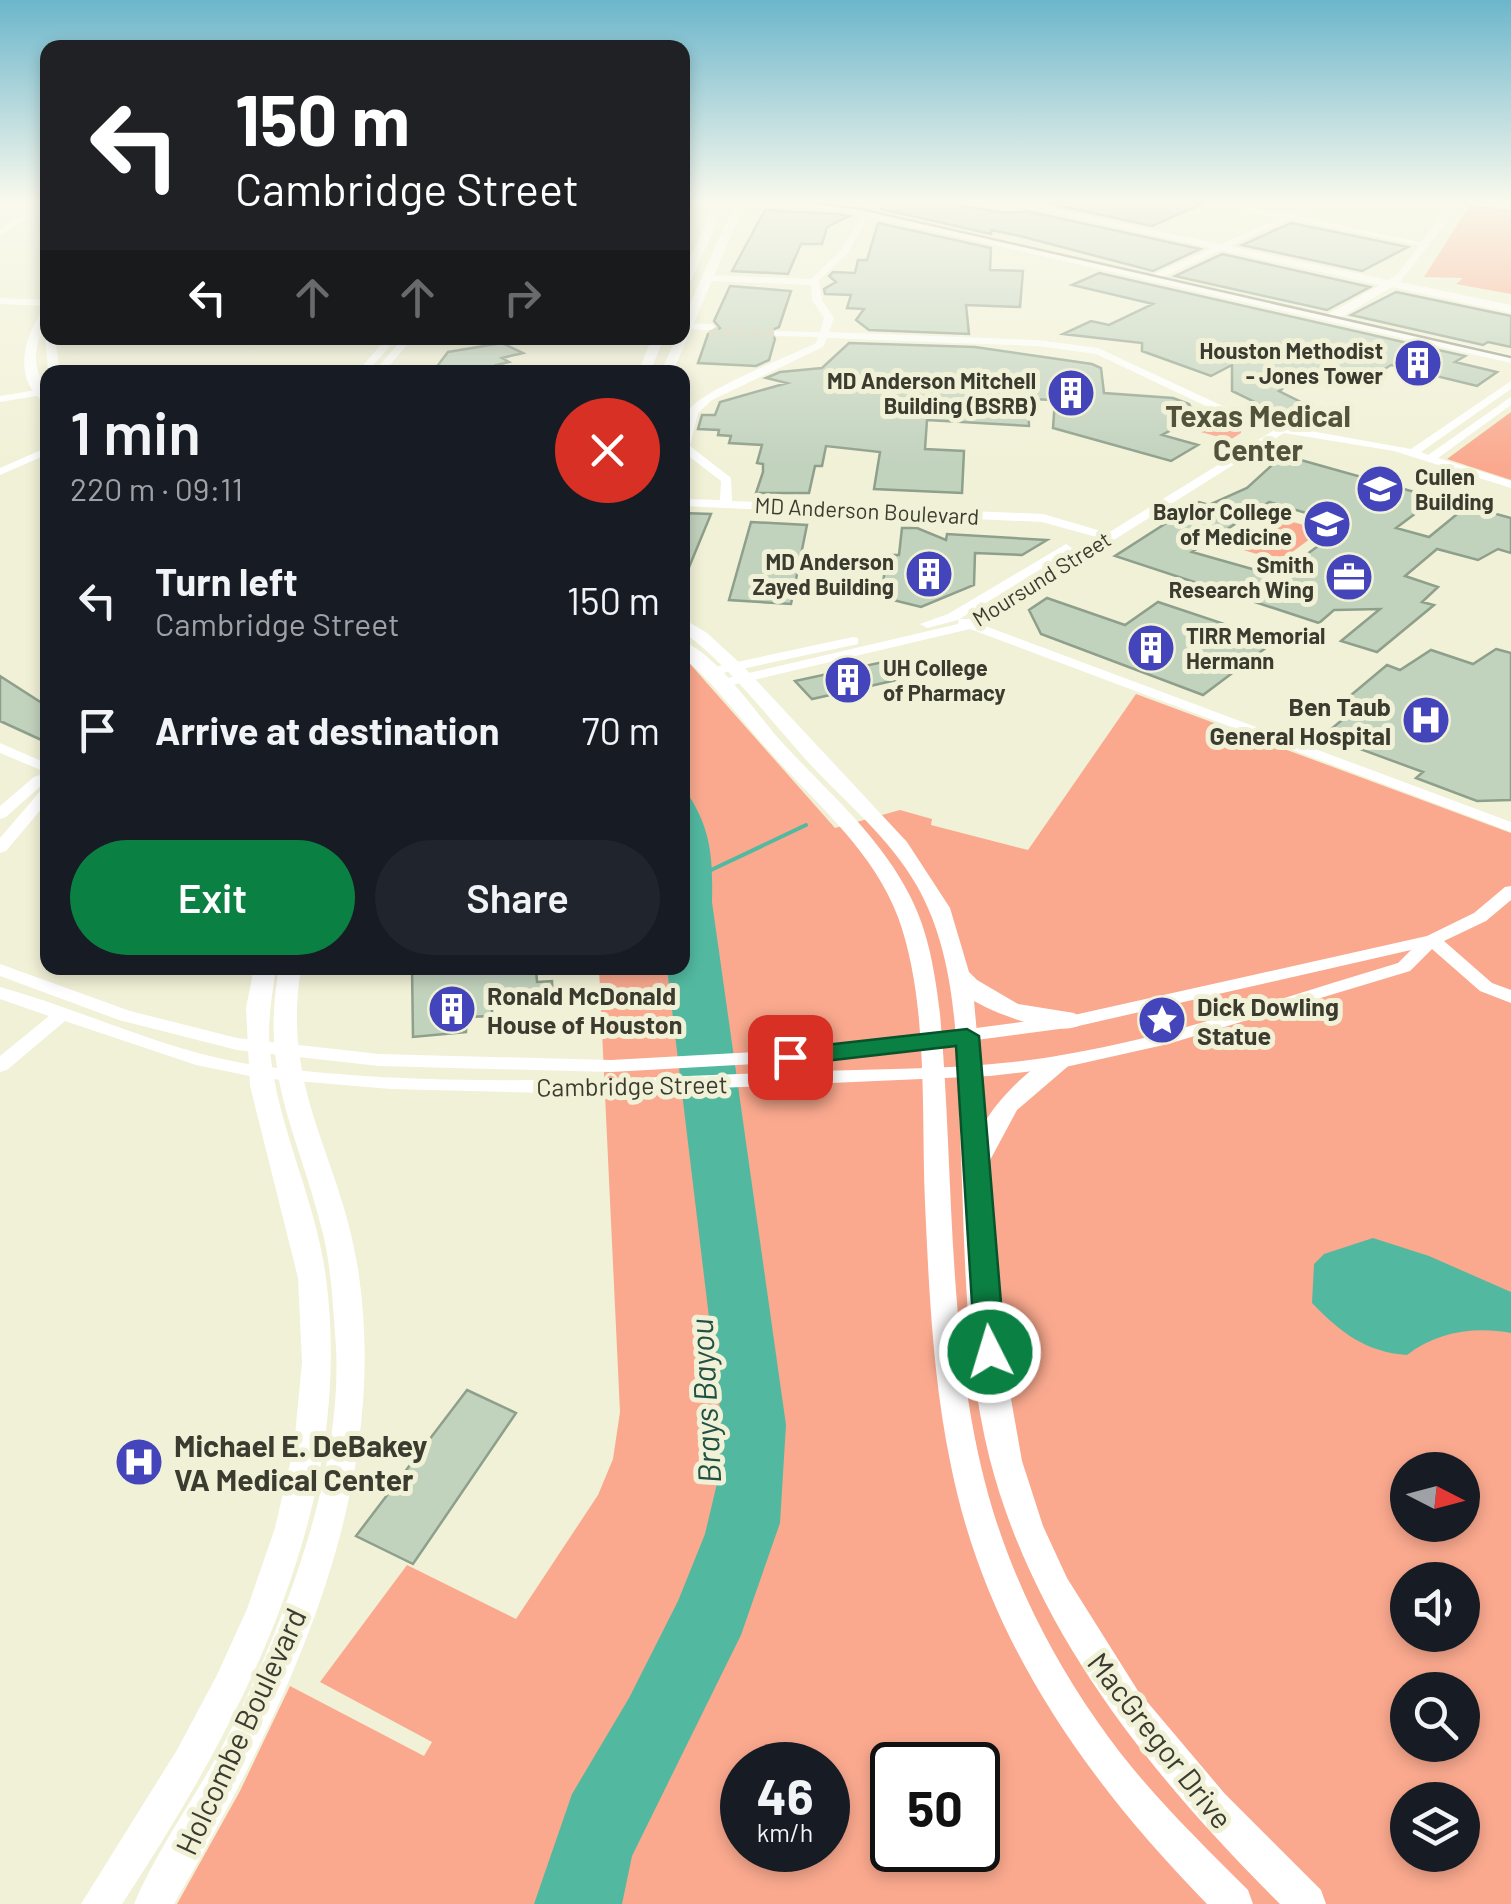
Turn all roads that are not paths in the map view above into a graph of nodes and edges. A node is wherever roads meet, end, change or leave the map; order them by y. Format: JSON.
{"nodes":[{"id":1,"x":703,"y":289,"type":"edge"},
{"id":2,"x":816,"y":289,"type":"edge"},
{"id":3,"x":1214,"y":289,"type":"edge"},
{"id":4,"x":1380,"y":289,"type":"edge"},
{"id":5,"x":1430,"y":289,"type":"edge"},
{"id":6,"x":0,"y":299,"type":"edge"},
{"id":7,"x":40,"y":301,"type":"edge"},
{"id":8,"x":1511,"y":306,"type":"edge"},
{"id":9,"x":1333,"y":316,"type":"junction"},
{"id":10,"x":690,"y":317,"type":"edge"},
{"id":11,"x":40,"y":323,"type":"edge"},
{"id":12,"x":710,"y":329,"type":"tunnel mouth"},
{"id":13,"x":690,"y":331,"type":"edge"},
{"id":14,"x":778,"y":331,"type":"tunnel mouth"},
{"id":15,"x":824,"y":333,"type":"junction"},
{"id":16,"x":32,"y":335,"type":"junction"},
{"id":17,"x":40,"y":336,"type":"edge"},
{"id":18,"x":386,"y":345,"type":"edge"},
{"id":19,"x":401,"y":345,"type":"edge"},
{"id":20,"x":27,"y":353,"type":"junction"},
{"id":21,"x":1511,"y":356,"type":"edge"},
{"id":22,"x":48,"y":365,"type":"edge"},
{"id":23,"x":368,"y":365,"type":"edge"},
{"id":24,"x":385,"y":365,"type":"edge"},
{"id":25,"x":40,"y":383,"type":"edge"},
{"id":26,"x":1511,"y":385,"type":"edge"},
{"id":27,"x":40,"y":396,"type":"edge"},
{"id":28,"x":0,"y":400,"type":"edge"},
{"id":29,"x":1511,"y":400,"type":"edge"},
{"id":30,"x":1459,"y":421,"type":"junction"},
{"id":31,"x":690,"y":424,"type":"edge"},
{"id":32,"x":1476,"y":426,"type":"junction"},
{"id":33,"x":1273,"y":427,"type":"junction"},
{"id":34,"x":690,"y":452,"type":"edge"},
{"id":35,"x":1413,"y":453,"type":"junction"},
{"id":36,"x":40,"y":454,"type":"edge"},
{"id":37,"x":1431,"y":458,"type":"junction"},
{"id":38,"x":0,"y":472,"type":"edge"},
{"id":39,"x":1511,"y":486,"type":"edge"},
{"id":40,"x":690,"y":500,"type":"edge"},
{"id":41,"x":726,"y":502,"type":"junction"},
{"id":42,"x":1096,"y":536,"type":"junction"},
{"id":43,"x":953,"y":617,"type":"junction"},
{"id":44,"x":968,"y":624,"type":"junction"},
{"id":45,"x":690,"y":629,"type":"edge"},
{"id":46,"x":690,"y":654,"type":"edge"},
{"id":47,"x":737,"y":673,"type":"junction"},
{"id":48,"x":714,"y":678,"type":"junction"},
{"id":49,"x":0,"y":747,"type":"edge"},
{"id":50,"x":40,"y":774,"type":"edge"},
{"id":51,"x":40,"y":783,"type":"edge"},
{"id":52,"x":40,"y":787,"type":"edge"},
{"id":53,"x":0,"y":814,"type":"edge"},
{"id":54,"x":1511,"y":827,"type":"edge"},
{"id":55,"x":0,"y":848,"type":"edge"},
{"id":56,"x":1511,"y":891,"type":"edge"},
{"id":57,"x":1432,"y":940,"type":"junction"},
{"id":58,"x":0,"y":970,"type":"edge"},
{"id":59,"x":956,"y":972,"type":"junction"},
{"id":60,"x":266,"y":975,"type":"edge"},
{"id":61,"x":289,"y":975,"type":"edge"},
{"id":62,"x":0,"y":992,"type":"edge"},
{"id":63,"x":1511,"y":997,"type":"edge"},
{"id":64,"x":62,"y":1014,"type":"junction"},
{"id":65,"x":1074,"y":1021,"type":"junction"},
{"id":66,"x":967,"y":1036,"type":"junction"},
{"id":67,"x":931,"y":1057,"type":"junction"},
{"id":68,"x":272,"y":1061,"type":"junction"},
{"id":69,"x":1061,"y":1062,"type":"junction"},
{"id":70,"x":0,"y":1066,"type":"edge"},
{"id":71,"x":541,"y":1066,"type":"junction"},
{"id":72,"x":969,"y":1071,"type":"junction"},
{"id":73,"x":474,"y":1086,"type":"junction"},
{"id":74,"x":975,"y":1164,"type":"junction"},
{"id":75,"x":350,"y":1346,"type":"junction"},
{"id":76,"x":316,"y":1351,"type":"junction"},
{"id":77,"x":254,"y":1629,"type":"junction"},
{"id":78,"x":289,"y":1637,"type":"junction"},
{"id":79,"x":100,"y":1904,"type":"edge"},
{"id":80,"x":153,"y":1904,"type":"edge"},
{"id":81,"x":1234,"y":1904,"type":"edge"},
{"id":82,"x":1307,"y":1904,"type":"edge"}],
"edges":[{"from":1,"to":10,"type":"main road"},
{"from":2,"to":15,"type":"street"},
{"from":3,"to":9,"type":"main road"},
{"from":4,"to":9,"type":"main road"},
{"from":5,"to":8,"type":"main road"},
{"from":6,"to":7,"type":"street"},
{"from":9,"to":21,"type":"main road"},
{"from":11,"to":16,"type":"main road"},
{"from":12,"to":13,"type":"street"},
{"from":14,"to":15,"type":"street"},
{"from":15,"to":31,"type":"street"},
{"from":15,"to":33,"type":"street"},
{"from":16,"to":17,"type":"main road"},
{"from":16,"to":20,"type":"main road"},
{"from":18,"to":23,"type":"street"},
{"from":19,"to":24,"type":"street"},
{"from":20,"to":22,"type":"main road"},
{"from":20,"to":25,"type":"main road"},
{"from":26,"to":30,"type":"street"},
{"from":27,"to":28,"type":"street"},
{"from":29,"to":32,"type":"street"},
{"from":30,"to":32,"type":"street"},
{"from":30,"to":35,"type":"street"},
{"from":32,"to":37,"type":"street"},
{"from":33,"to":35,"type":"street"},
{"from":33,"to":42,"type":"street","name":"Moursund Street"},
{"from":34,"to":41,"type":"street"},
{"from":35,"to":37,"type":"street"},
{"from":36,"to":38,"type":"street"},
{"from":37,"to":39,"type":"street"},
{"from":40,"to":41,"type":"street","name":"MD Anderson Boulevard"},
{"from":41,"to":42,"type":"street","name":"MD Anderson Boulevard"},
{"from":42,"to":43,"type":"street","name":"Moursund Street"},
{"from":42,"to":44,"type":"street","name":"Moursund Street"},
{"from":43,"to":44,"type":"street"},
{"from":43,"to":47,"type":"street","name":"Moursund Street"},
{"from":44,"to":47,"type":"street","name":"Moursund Street"},
{"from":44,"to":54,"type":"street"},
{"from":45,"to":47,"type":"main road","name":"MacGregor Drive"},
{"from":46,"to":48,"type":"main road","name":"MacGregor Drive"},
{"from":47,"to":48,"type":"street","name":"Moursund Street"},
{"from":47,"to":59,"type":"main road","name":"MacGregor Drive"},
{"from":48,"to":67,"type":"main road","name":"MacGregor Drive"},
{"from":49,"to":50,"type":"street"},
{"from":51,"to":53,"type":"street"},
{"from":52,"to":55,"type":"street"},
{"from":56,"to":57,"type":"street","name":"Cambridge Street"},
{"from":57,"to":63,"type":"street"},
{"from":57,"to":65,"type":"street","name":"Cambridge Street"},
{"from":57,"to":69,"type":"street","name":"Cambridge Street"},
{"from":58,"to":68,"type":"street","name":"Cambridge Street"},
{"from":59,"to":65,"type":"main road"},
{"from":59,"to":66,"type":"main road","name":"MacGregor Drive"},
{"from":60,"to":68,"type":"main road","name":"Holcombe Boulevard"},
{"from":61,"to":68,"type":"main road","name":"Holcombe Boulevard"},
{"from":62,"to":64,"type":"street","name":"Cambridge Street"},
{"from":64,"to":68,"type":"street","name":"Cambridge Street"},
{"from":64,"to":70,"type":"street"},
{"from":65,"to":66,"type":"street","name":"Cambridge Street"},
{"from":66,"to":67,"type":"street","name":"Cambridge Street"},
{"from":66,"to":72,"type":"main road","name":"MacGregor Drive"},
{"from":67,"to":71,"type":"street","name":"Cambridge Street"},
{"from":67,"to":72,"type":"street","name":"Cambridge Street"},
{"from":67,"to":73,"type":"street","name":"Cambridge Street"},
{"from":67,"to":81,"type":"main road","name":"MacGregor Drive"},
{"from":68,"to":71,"type":"street","name":"Cambridge Street"},
{"from":68,"to":73,"type":"street","name":"Cambridge Street"},
{"from":68,"to":75,"type":"main road","name":"Holcombe Boulevard"},
{"from":68,"to":76,"type":"main road","name":"Holcombe Boulevard"},
{"from":69,"to":72,"type":"street","name":"Cambridge Street"},
{"from":69,"to":74,"type":"main road"},
{"from":71,"to":73,"type":"street"},
{"from":72,"to":74,"type":"main road","name":"MacGregor Drive"},
{"from":74,"to":82,"type":"main road","name":"MacGregor Drive"},
{"from":75,"to":76,"type":"main road"},
{"from":75,"to":78,"type":"main road","name":"Holcombe Boulevard"},
{"from":76,"to":77,"type":"main road","name":"Holcombe Boulevard"},
{"from":77,"to":78,"type":"main road"},
{"from":77,"to":79,"type":"main road","name":"Holcombe Boulevard"},
{"from":78,"to":80,"type":"main road","name":"Holcombe Boulevard"}]}
